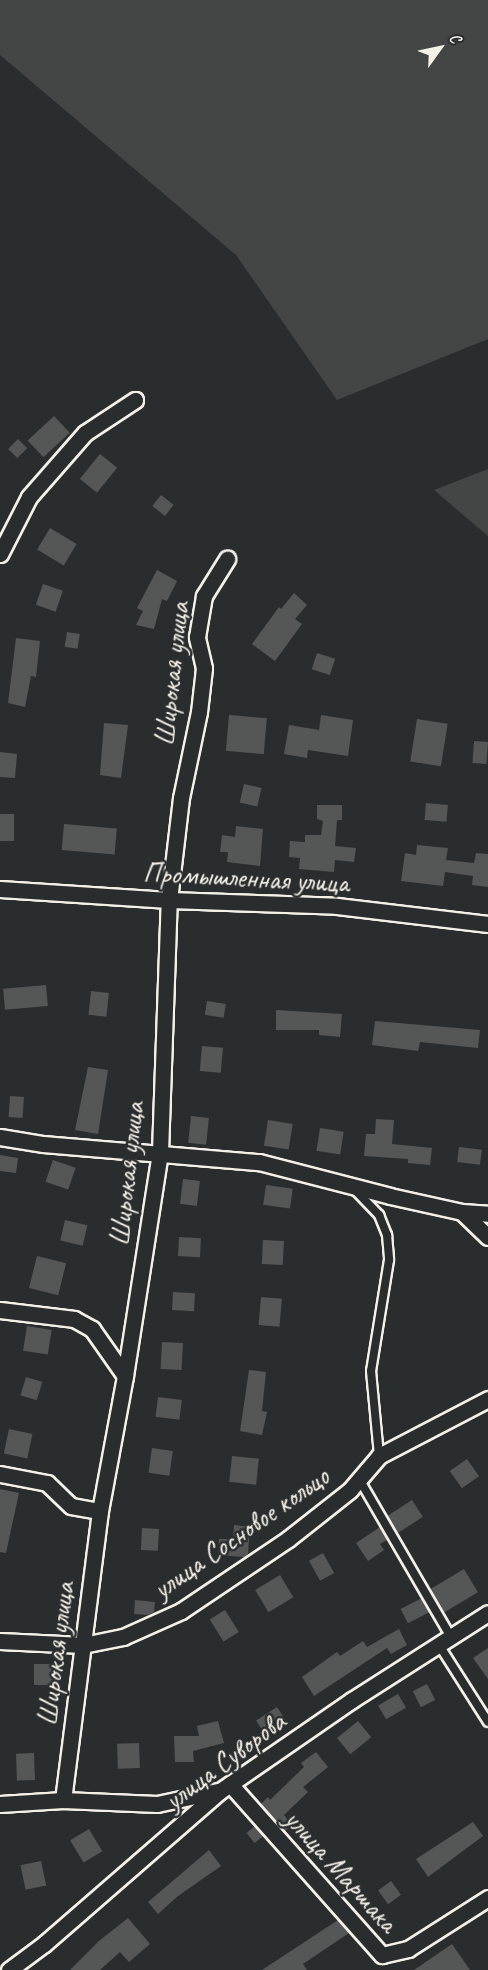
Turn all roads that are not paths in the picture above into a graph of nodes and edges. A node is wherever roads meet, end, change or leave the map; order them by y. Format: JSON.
{"nodes":[{"id":1,"x":135,"y":400,"type":"dead end"},
{"id":2,"x":0,"y":554,"type":"edge"},
{"id":3,"x":227,"y":559,"type":"dead end"},
{"id":4,"x":0,"y":890,"type":"edge"},
{"id":5,"x":169,"y":900,"type":"junction"},
{"id":6,"x":488,"y":924,"type":"edge"},
{"id":7,"x":0,"y":1137,"type":"edge"},
{"id":8,"x":160,"y":1152,"type":"junction"},
{"id":9,"x":350,"y":1185,"type":"junction"},
{"id":10,"x":462,"y":1212,"type":"junction"},
{"id":11,"x":488,"y":1214,"type":"edge"},
{"id":12,"x":488,"y":1236,"type":"edge"},
{"id":13,"x":0,"y":1310,"type":"edge"},
{"id":14,"x":125,"y":1376,"type":"junction"},
{"id":15,"x":488,"y":1399,"type":"edge"},
{"id":16,"x":379,"y":1456,"type":"junction"},
{"id":17,"x":0,"y":1474,"type":"edge"},
{"id":18,"x":359,"y":1479,"type":"junction"},
{"id":19,"x":100,"y":1512,"type":"junction"},
{"id":20,"x":488,"y":1613,"type":"edge"},
{"id":21,"x":0,"y":1641,"type":"edge"},
{"id":22,"x":445,"y":1641,"type":"junction"},
{"id":23,"x":83,"y":1645,"type":"junction"},
{"id":24,"x":488,"y":1722,"type":"edge"},
{"id":25,"x":225,"y":1787,"type":"junction"},
{"id":26,"x":63,"y":1800,"type":"junction"},
{"id":27,"x":0,"y":1804,"type":"edge"},
{"id":28,"x":488,"y":1898,"type":"edge"},
{"id":29,"x":9,"y":1970,"type":"edge"}],
"edges":[{"from":1,"to":2,"type":"street"},
{"from":3,"to":5,"type":"street","name":"Широкая улица"},
{"from":4,"to":5,"type":"street","name":"Промышленная улица"},
{"from":5,"to":6,"type":"street","name":"Промышленная улица"},
{"from":5,"to":8,"type":"street","name":"Широкая улица"},
{"from":7,"to":8,"type":"street"},
{"from":8,"to":9,"type":"street"},
{"from":8,"to":14,"type":"street","name":"Широкая улица"},
{"from":9,"to":10,"type":"street"},
{"from":9,"to":16,"type":"lane"},
{"from":10,"to":11,"type":"street"},
{"from":10,"to":12,"type":"street"},
{"from":13,"to":14,"type":"street"},
{"from":14,"to":19,"type":"street","name":"Широкая улица"},
{"from":15,"to":16,"type":"street","name":"улица Сосновое кольцо"},
{"from":16,"to":18,"type":"street","name":"улица Сосновое кольцо"},
{"from":17,"to":19,"type":"street"},
{"from":18,"to":22,"type":"lane"},
{"from":18,"to":23,"type":"street","name":"улица Сосновое кольцо"},
{"from":19,"to":23,"type":"street","name":"Широкая улица"},
{"from":20,"to":22,"type":"street","name":"улица Суворова"},
{"from":21,"to":23,"type":"street","name":"улица Сосновое кольцо"},
{"from":22,"to":24,"type":"lane"},
{"from":22,"to":25,"type":"street","name":"улица Суворова"},
{"from":23,"to":26,"type":"street","name":"Широкая улица"},
{"from":25,"to":26,"type":"street"},
{"from":25,"to":28,"type":"street","name":"улица Маршака"},
{"from":25,"to":29,"type":"street","name":"улица Суворова"},
{"from":26,"to":27,"type":"street"}]}
